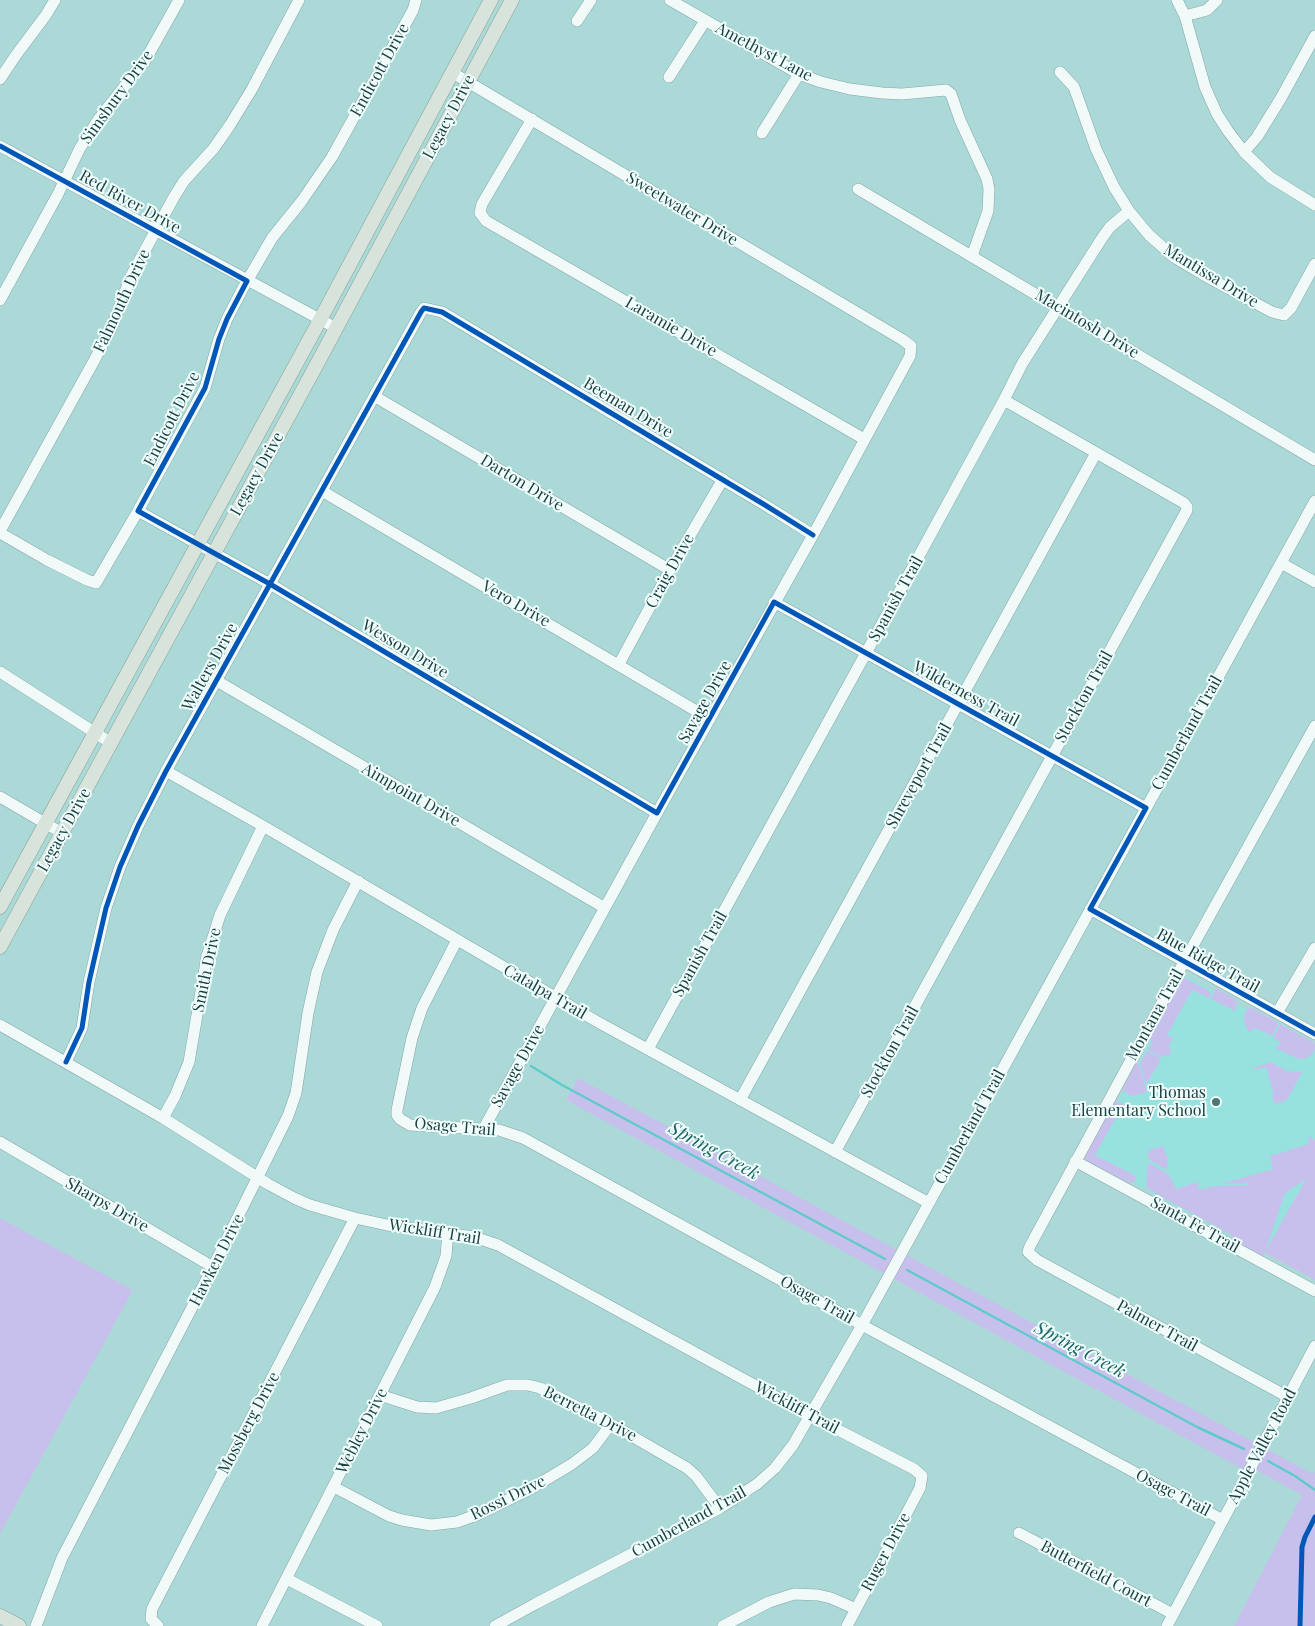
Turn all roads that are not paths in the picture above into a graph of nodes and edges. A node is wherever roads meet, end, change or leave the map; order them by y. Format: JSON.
{"nodes":[{"id":1,"x":55,"y":0,"type":"edge"},
{"id":2,"x":179,"y":0,"type":"edge"},
{"id":3,"x":299,"y":0,"type":"edge"},
{"id":4,"x":416,"y":0,"type":"edge"},
{"id":5,"x":492,"y":0,"type":"edge"},
{"id":6,"x":512,"y":0,"type":"edge"},
{"id":7,"x":591,"y":0,"type":"edge"},
{"id":8,"x":670,"y":0,"type":"edge"},
{"id":9,"x":1177,"y":0,"type":"edge"},
{"id":10,"x":1217,"y":0,"type":"edge"},
{"id":11,"x":1185,"y":16,"type":"junction"},
{"id":12,"x":577,"y":21,"type":"dead end"},
{"id":13,"x":705,"y":21,"type":"junction"},
{"id":14,"x":1315,"y":36,"type":"edge"},
{"id":15,"x":1060,"y":72,"type":"dead end"},
{"id":16,"x":453,"y":73,"type":"junction"},
{"id":17,"x":799,"y":74,"type":"junction"},
{"id":18,"x":669,"y":78,"type":"dead end"},
{"id":19,"x":0,"y":79,"type":"edge"},
{"id":20,"x":468,"y":82,"type":"junction"},
{"id":21,"x":532,"y":119,"type":"junction"},
{"id":22,"x":762,"y":133,"type":"dead end"},
{"id":23,"x":0,"y":146,"type":"edge"},
{"id":24,"x":1244,"y":152,"type":"junction"},
{"id":25,"x":64,"y":180,"type":"junction"},
{"id":26,"x":858,"y":189,"type":"dead end"},
{"id":27,"x":1315,"y":205,"type":"edge"},
{"id":28,"x":1129,"y":211,"type":"junction"},
{"id":29,"x":156,"y":230,"type":"junction"},
{"id":30,"x":972,"y":256,"type":"junction"},
{"id":31,"x":1315,"y":264,"type":"edge"},
{"id":32,"x":248,"y":281,"type":"junction"},
{"id":33,"x":0,"y":300,"type":"edge"},
{"id":34,"x":1059,"y":307,"type":"junction"},
{"id":35,"x":428,"y":308,"type":"joint"},
{"id":36,"x":320,"y":320,"type":"junction"},
{"id":37,"x":336,"y":328,"type":"junction"},
{"id":38,"x":910,"y":346,"type":"joint"},
{"id":39,"x":374,"y":396,"type":"junction"},
{"id":40,"x":1004,"y":400,"type":"junction"},
{"id":41,"x":864,"y":440,"type":"junction"},
{"id":42,"x":1096,"y":453,"type":"junction"},
{"id":43,"x":1315,"y":460,"type":"edge"},
{"id":44,"x":723,"y":479,"type":"junction"},
{"id":45,"x":322,"y":491,"type":"junction"},
{"id":46,"x":1315,"y":501,"type":"edge"},
{"id":47,"x":138,"y":511,"type":"junction"},
{"id":48,"x":0,"y":532,"type":"edge"},
{"id":49,"x":813,"y":534,"type":"junction"},
{"id":50,"x":198,"y":544,"type":"junction"},
{"id":51,"x":214,"y":553,"type":"junction"},
{"id":52,"x":1281,"y":563,"type":"junction"},
{"id":53,"x":670,"y":570,"type":"junction"},
{"id":54,"x":1315,"y":582,"type":"edge"},
{"id":55,"x":270,"y":584,"type":"junction"},
{"id":56,"x":774,"y":602,"type":"junction"},
{"id":57,"x":866,"y":653,"type":"junction"},
{"id":58,"x":619,"y":664,"type":"junction"},
{"id":59,"x":0,"y":672,"type":"edge"},
{"id":60,"x":217,"y":681,"type":"junction"},
{"id":61,"x":958,"y":704,"type":"junction"},
{"id":62,"x":710,"y":719,"type":"junction"},
{"id":63,"x":1315,"y":726,"type":"edge"},
{"id":64,"x":95,"y":733,"type":"junction"},
{"id":65,"x":111,"y":743,"type":"junction"},
{"id":66,"x":1052,"y":756,"type":"junction"},
{"id":67,"x":166,"y":772,"type":"junction"},
{"id":68,"x":0,"y":798,"type":"edge"},
{"id":69,"x":1146,"y":808,"type":"junction"},
{"id":70,"x":657,"y":813,"type":"junction"},
{"id":71,"x":46,"y":823,"type":"junction"},
{"id":72,"x":263,"y":826,"type":"junction"},
{"id":73,"x":62,"y":834,"type":"junction"},
{"id":74,"x":358,"y":881,"type":"junction"},
{"id":75,"x":0,"y":907,"type":"edge"},
{"id":76,"x":605,"y":908,"type":"junction"},
{"id":77,"x":1090,"y":910,"type":"junction"},
{"id":78,"x":456,"y":940,"type":"junction"},
{"id":79,"x":0,"y":947,"type":"edge"},
{"id":80,"x":1315,"y":948,"type":"edge"},
{"id":81,"x":1184,"y":962,"type":"junction"},
{"id":82,"x":556,"y":998,"type":"junction"},
{"id":83,"x":1277,"y":1013,"type":"junction"},
{"id":84,"x":0,"y":1025,"type":"edge"},
{"id":85,"x":1315,"y":1034,"type":"edge"},
{"id":86,"x":648,"y":1049,"type":"junction"},
{"id":87,"x":66,"y":1062,"type":"junction"},
{"id":88,"x":740,"y":1100,"type":"junction"},
{"id":89,"x":163,"y":1118,"type":"junction"},
{"id":90,"x":484,"y":1128,"type":"junction"},
{"id":91,"x":0,"y":1142,"type":"edge"},
{"id":92,"x":835,"y":1152,"type":"junction"},
{"id":93,"x":1075,"y":1161,"type":"junction"},
{"id":94,"x":259,"y":1178,"type":"junction"},
{"id":95,"x":929,"y":1203,"type":"junction"},
{"id":96,"x":355,"y":1218,"type":"junction"},
{"id":97,"x":448,"y":1232,"type":"junction"},
{"id":98,"x":1028,"y":1252,"type":"joint"},
{"id":99,"x":213,"y":1267,"type":"junction"},
{"id":100,"x":1315,"y":1291,"type":"edge"},
{"id":101,"x":862,"y":1325,"type":"junction"},
{"id":102,"x":1315,"y":1346,"type":"edge"},
{"id":103,"x":380,"y":1395,"type":"junction"},
{"id":104,"x":1288,"y":1397,"type":"junction"},
{"id":105,"x":810,"y":1416,"type":"junction"},
{"id":106,"x":611,"y":1424,"type":"junction"},
{"id":107,"x":922,"y":1476,"type":"joint"},
{"id":108,"x":334,"y":1486,"type":"junction"},
{"id":109,"x":720,"y":1508,"type":"junction"},
{"id":110,"x":1223,"y":1520,"type":"junction"},
{"id":111,"x":1019,"y":1533,"type":"dead end"},
{"id":112,"x":287,"y":1578,"type":"junction"},
{"id":113,"x":856,"y":1609,"type":"junction"},
{"id":114,"x":1173,"y":1614,"type":"junction"},
{"id":115,"x":0,"y":1616,"type":"edge"},
{"id":116,"x":19,"y":1626,"type":"edge"},
{"id":117,"x":36,"y":1626,"type":"edge"},
{"id":118,"x":158,"y":1626,"type":"edge"},
{"id":119,"x":262,"y":1626,"type":"edge"},
{"id":120,"x":378,"y":1626,"type":"edge"},
{"id":121,"x":495,"y":1626,"type":"edge"},
{"id":122,"x":723,"y":1626,"type":"edge"},
{"id":123,"x":847,"y":1626,"type":"edge"},
{"id":124,"x":1166,"y":1626,"type":"edge"}],
"edges":[{"from":1,"to":19,"type":"street"},
{"from":2,"to":25,"type":"street","name":"Simsbury Drive"},
{"from":3,"to":29,"type":"street","name":"Falmouth Drive"},
{"from":4,"to":32,"type":"street","name":"Endicott Drive"},
{"from":5,"to":16,"type":"main road","name":"Legacy Drive"},
{"from":6,"to":20,"type":"main road","name":"Legacy Drive"},
{"from":7,"to":12,"type":"street"},
{"from":8,"to":13,"type":"street","name":"Amethyst Lane"},
{"from":9,"to":11,"type":"street"},
{"from":10,"to":11,"type":"street"},
{"from":11,"to":24,"type":"street"},
{"from":13,"to":17,"type":"street","name":"Amethyst Lane"},
{"from":13,"to":18,"type":"street"},
{"from":14,"to":24,"type":"street"},
{"from":15,"to":28,"type":"street","name":"Mantissa Drive"},
{"from":16,"to":20,"type":"street","name":"Sweetwater Drive"},
{"from":16,"to":36,"type":"main road","name":"Legacy Drive"},
{"from":17,"to":22,"type":"street"},
{"from":17,"to":30,"type":"street","name":"Amethyst Lane"},
{"from":20,"to":21,"type":"street","name":"Sweetwater Drive"},
{"from":20,"to":37,"type":"main road","name":"Legacy Drive"},
{"from":21,"to":38,"type":"street","name":"Sweetwater Drive"},
{"from":21,"to":41,"type":"street","name":"Laramie Drive"},
{"from":23,"to":25,"type":"street","name":"Red River Drive"},
{"from":24,"to":27,"type":"street"},
{"from":25,"to":29,"type":"street","name":"Red River Drive"},
{"from":25,"to":33,"type":"street","name":"Simsbury Drive"},
{"from":26,"to":30,"type":"street","name":"Macintosh Drive"},
{"from":28,"to":31,"type":"street","name":"Mantissa Drive"},
{"from":28,"to":34,"type":"street","name":"Spanish Trail"},
{"from":29,"to":32,"type":"street","name":"Red River Drive"},
{"from":29,"to":48,"type":"street","name":"Falmouth Drive"},
{"from":30,"to":34,"type":"street","name":"Macintosh Drive"},
{"from":32,"to":36,"type":"street","name":"Red River Drive"},
{"from":32,"to":47,"type":"street","name":"Endicott Drive"},
{"from":34,"to":40,"type":"street","name":"Spanish Trail"},
{"from":34,"to":43,"type":"street","name":"Macintosh Drive"},
{"from":35,"to":39,"type":"street","name":"Walters Drive"},
{"from":35,"to":44,"type":"street","name":"Beeman Drive"},
{"from":36,"to":37,"type":"street","name":"Red River Drive"},
{"from":36,"to":50,"type":"main road","name":"Legacy Drive"},
{"from":37,"to":51,"type":"main road","name":"Legacy Drive"},
{"from":38,"to":41,"type":"street","name":"Savage Drive"},
{"from":39,"to":45,"type":"street","name":"Walters Drive"},
{"from":39,"to":53,"type":"street","name":"Darton Drive"},
{"from":40,"to":42,"type":"street","name":"Stockton Trail"},
{"from":40,"to":57,"type":"street","name":"Spanish Trail"},
{"from":41,"to":49,"type":"street","name":"Savage Drive"},
{"from":42,"to":61,"type":"street","name":"Shreveport Trail"},
{"from":42,"to":66,"type":"street","name":"Stockton Trail"},
{"from":44,"to":49,"type":"street","name":"Beeman Drive"},
{"from":44,"to":53,"type":"street","name":"Craig Drive"},
{"from":45,"to":55,"type":"street","name":"Walters Drive"},
{"from":45,"to":58,"type":"street","name":"Vero Drive"},
{"from":46,"to":52,"type":"street","name":"Cumberland Trail"},
{"from":47,"to":48,"type":"street","name":"Endicott Drive"},
{"from":47,"to":50,"type":"street","name":"Wesson Drive"},
{"from":49,"to":56,"type":"street","name":"Savage Drive"},
{"from":50,"to":51,"type":"street","name":"Wesson Drive"},
{"from":50,"to":64,"type":"main road","name":"Legacy Drive"},
{"from":51,"to":55,"type":"street","name":"Wesson Drive"},
{"from":51,"to":65,"type":"main road","name":"Legacy Drive"},
{"from":52,"to":54,"type":"street"},
{"from":52,"to":69,"type":"street","name":"Cumberland Trail"},
{"from":53,"to":58,"type":"street","name":"Craig Drive"},
{"from":55,"to":60,"type":"street","name":"Walters Drive"},
{"from":55,"to":70,"type":"street","name":"Wesson Drive"},
{"from":56,"to":57,"type":"street","name":"Wilderness Trail"},
{"from":56,"to":62,"type":"street","name":"Savage Drive"},
{"from":57,"to":61,"type":"street","name":"Wilderness Trail"},
{"from":57,"to":86,"type":"street","name":"Spanish Trail"},
{"from":58,"to":62,"type":"street","name":"Vero Drive"},
{"from":59,"to":64,"type":"street"},
{"from":60,"to":67,"type":"street","name":"Walters Drive"},
{"from":60,"to":76,"type":"street","name":"Aimpoint Drive"},
{"from":61,"to":66,"type":"street","name":"Wilderness Trail"},
{"from":61,"to":88,"type":"street","name":"Shreveport Trail"},
{"from":62,"to":70,"type":"street","name":"Savage Drive"},
{"from":63,"to":81,"type":"street","name":"Montana Trail"},
{"from":64,"to":65,"type":"street"},
{"from":64,"to":71,"type":"main road","name":"Legacy Drive"},
{"from":65,"to":73,"type":"main road","name":"Legacy Drive"},
{"from":66,"to":69,"type":"street","name":"Wilderness Trail"},
{"from":66,"to":92,"type":"street","name":"Stockton Trail"},
{"from":67,"to":72,"type":"street","name":"Catalpa Trail"},
{"from":67,"to":87,"type":"street","name":"Walters Drive"},
{"from":68,"to":71,"type":"street"},
{"from":69,"to":77,"type":"street","name":"Cumberland Trail"},
{"from":70,"to":76,"type":"street","name":"Savage Drive"},
{"from":71,"to":73,"type":"street"},
{"from":71,"to":75,"type":"main road","name":"Legacy Drive"},
{"from":72,"to":74,"type":"street","name":"Catalpa Trail"},
{"from":72,"to":89,"type":"street","name":"Smith Drive"},
{"from":73,"to":79,"type":"main road","name":"Legacy Drive"},
{"from":74,"to":78,"type":"street","name":"Catalpa Trail"},
{"from":74,"to":94,"type":"street","name":"Hawken Drive"},
{"from":76,"to":82,"type":"street","name":"Savage Drive"},
{"from":77,"to":81,"type":"street","name":"Blue Ridge Trail"},
{"from":77,"to":95,"type":"street","name":"Cumberland Trail"},
{"from":78,"to":82,"type":"street","name":"Catalpa Trail"},
{"from":78,"to":90,"type":"street","name":"Osage Trail"},
{"from":80,"to":83,"type":"street"},
{"from":81,"to":83,"type":"street","name":"Blue Ridge Trail"},
{"from":81,"to":93,"type":"street","name":"Montana Trail"},
{"from":82,"to":86,"type":"street","name":"Catalpa Trail"},
{"from":82,"to":90,"type":"street","name":"Savage Drive"},
{"from":83,"to":85,"type":"street","name":"Blue Ridge Trail"},
{"from":84,"to":87,"type":"street","name":"Wickliff Trail"},
{"from":86,"to":88,"type":"street","name":"Catalpa Trail"},
{"from":87,"to":89,"type":"street","name":"Wickliff Trail"},
{"from":88,"to":92,"type":"street","name":"Catalpa Trail"},
{"from":89,"to":94,"type":"street","name":"Wickliff Trail"},
{"from":90,"to":101,"type":"street","name":"Osage Trail"},
{"from":91,"to":99,"type":"street","name":"Sharps Drive"},
{"from":92,"to":95,"type":"street","name":"Catalpa Trail"},
{"from":93,"to":98,"type":"street","name":"Montana Trail"},
{"from":93,"to":100,"type":"street","name":"Santa Fe Trail"},
{"from":94,"to":96,"type":"street","name":"Wickliff Trail"},
{"from":94,"to":99,"type":"street","name":"Hawken Drive"},
{"from":95,"to":101,"type":"street","name":"Cumberland Trail"},
{"from":96,"to":97,"type":"street","name":"Wickliff Trail"},
{"from":96,"to":118,"type":"street","name":"Mossberg Drive"},
{"from":97,"to":103,"type":"street","name":"Webley Drive"},
{"from":97,"to":105,"type":"street","name":"Wickliff Trail"},
{"from":98,"to":104,"type":"street","name":"Palmer Trail"},
{"from":99,"to":117,"type":"street","name":"Hawken Drive"},
{"from":101,"to":105,"type":"street","name":"Cumberland Trail"},
{"from":101,"to":110,"type":"street","name":"Osage Trail"},
{"from":102,"to":104,"type":"street","name":"Apple Valley Road"},
{"from":103,"to":106,"type":"street","name":"Berretta Drive"},
{"from":103,"to":108,"type":"street","name":"Webley Drive"},
{"from":104,"to":110,"type":"street","name":"Apple Valley Road"},
{"from":105,"to":107,"type":"street","name":"Wickliff Trail"},
{"from":105,"to":109,"type":"street","name":"Cumberland Trail"},
{"from":106,"to":108,"type":"street","name":"Rossi Drive"},
{"from":106,"to":109,"type":"street","name":"Berretta Drive"},
{"from":107,"to":113,"type":"street","name":"Ruger Drive"},
{"from":108,"to":112,"type":"street","name":"Webley Drive"},
{"from":109,"to":121,"type":"street","name":"Cumberland Trail"},
{"from":110,"to":114,"type":"street","name":"Apple Valley Road"},
{"from":111,"to":114,"type":"street","name":"Butterfield Court"},
{"from":112,"to":119,"type":"street","name":"Webley Drive"},
{"from":112,"to":120,"type":"street"},
{"from":113,"to":122,"type":"street"},
{"from":113,"to":123,"type":"street","name":"Ruger Drive"},
{"from":114,"to":124,"type":"street","name":"Apple Valley Road"},
{"from":115,"to":116,"type":"main road"}]}
